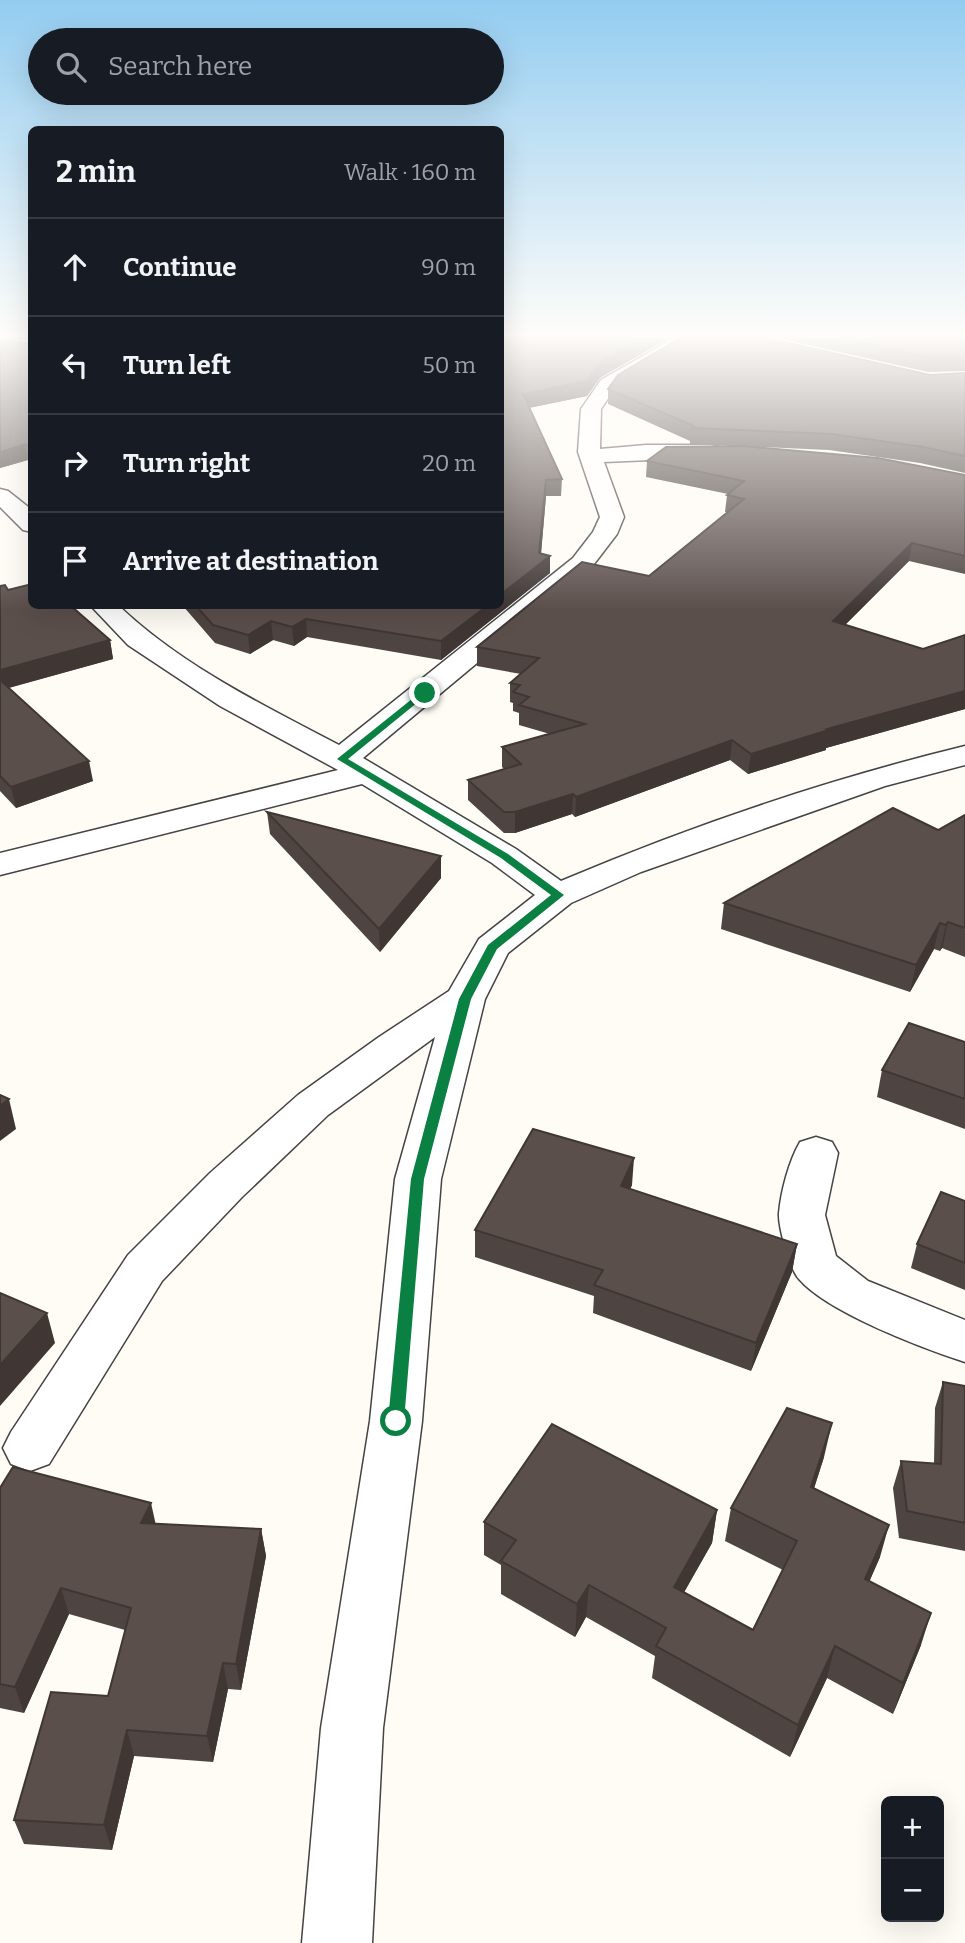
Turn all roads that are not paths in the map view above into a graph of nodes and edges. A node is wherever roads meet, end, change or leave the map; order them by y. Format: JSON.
{"nodes":[{"id":1,"x":591,"y":429,"type":"edge"},
{"id":2,"x":735,"y":453,"type":"edge"},
{"id":3,"x":590,"y":457,"type":"junction"},
{"id":4,"x":0,"y":496,"type":"edge"},
{"id":5,"x":28,"y":521,"type":"edge"},
{"id":6,"x":107,"y":609,"type":"edge"},
{"id":7,"x":965,"y":755,"type":"edge"},
{"id":8,"x":354,"y":766,"type":"junction"},
{"id":9,"x":0,"y":864,"type":"edge"},
{"id":10,"x":558,"y":895,"type":"junction"},
{"id":11,"x":465,"y":999,"type":"junction"},
{"id":12,"x":816,"y":1153,"type":"dead end"},
{"id":13,"x":965,"y":1342,"type":"edge"},
{"id":14,"x":30,"y":1448,"type":"dead end"},
{"id":15,"x":337,"y":1943,"type":"edge"}],
"edges":[{"from":1,"to":3,"type":"street"},
{"from":2,"to":3,"type":"street"},
{"from":3,"to":8,"type":"street"},
{"from":4,"to":5,"type":"street"},
{"from":6,"to":8,"type":"street"},
{"from":7,"to":10,"type":"street"},
{"from":8,"to":9,"type":"street"},
{"from":8,"to":10,"type":"street"},
{"from":10,"to":11,"type":"street"},
{"from":11,"to":14,"type":"street"},
{"from":11,"to":15,"type":"street"},
{"from":12,"to":13,"type":"street"}]}
